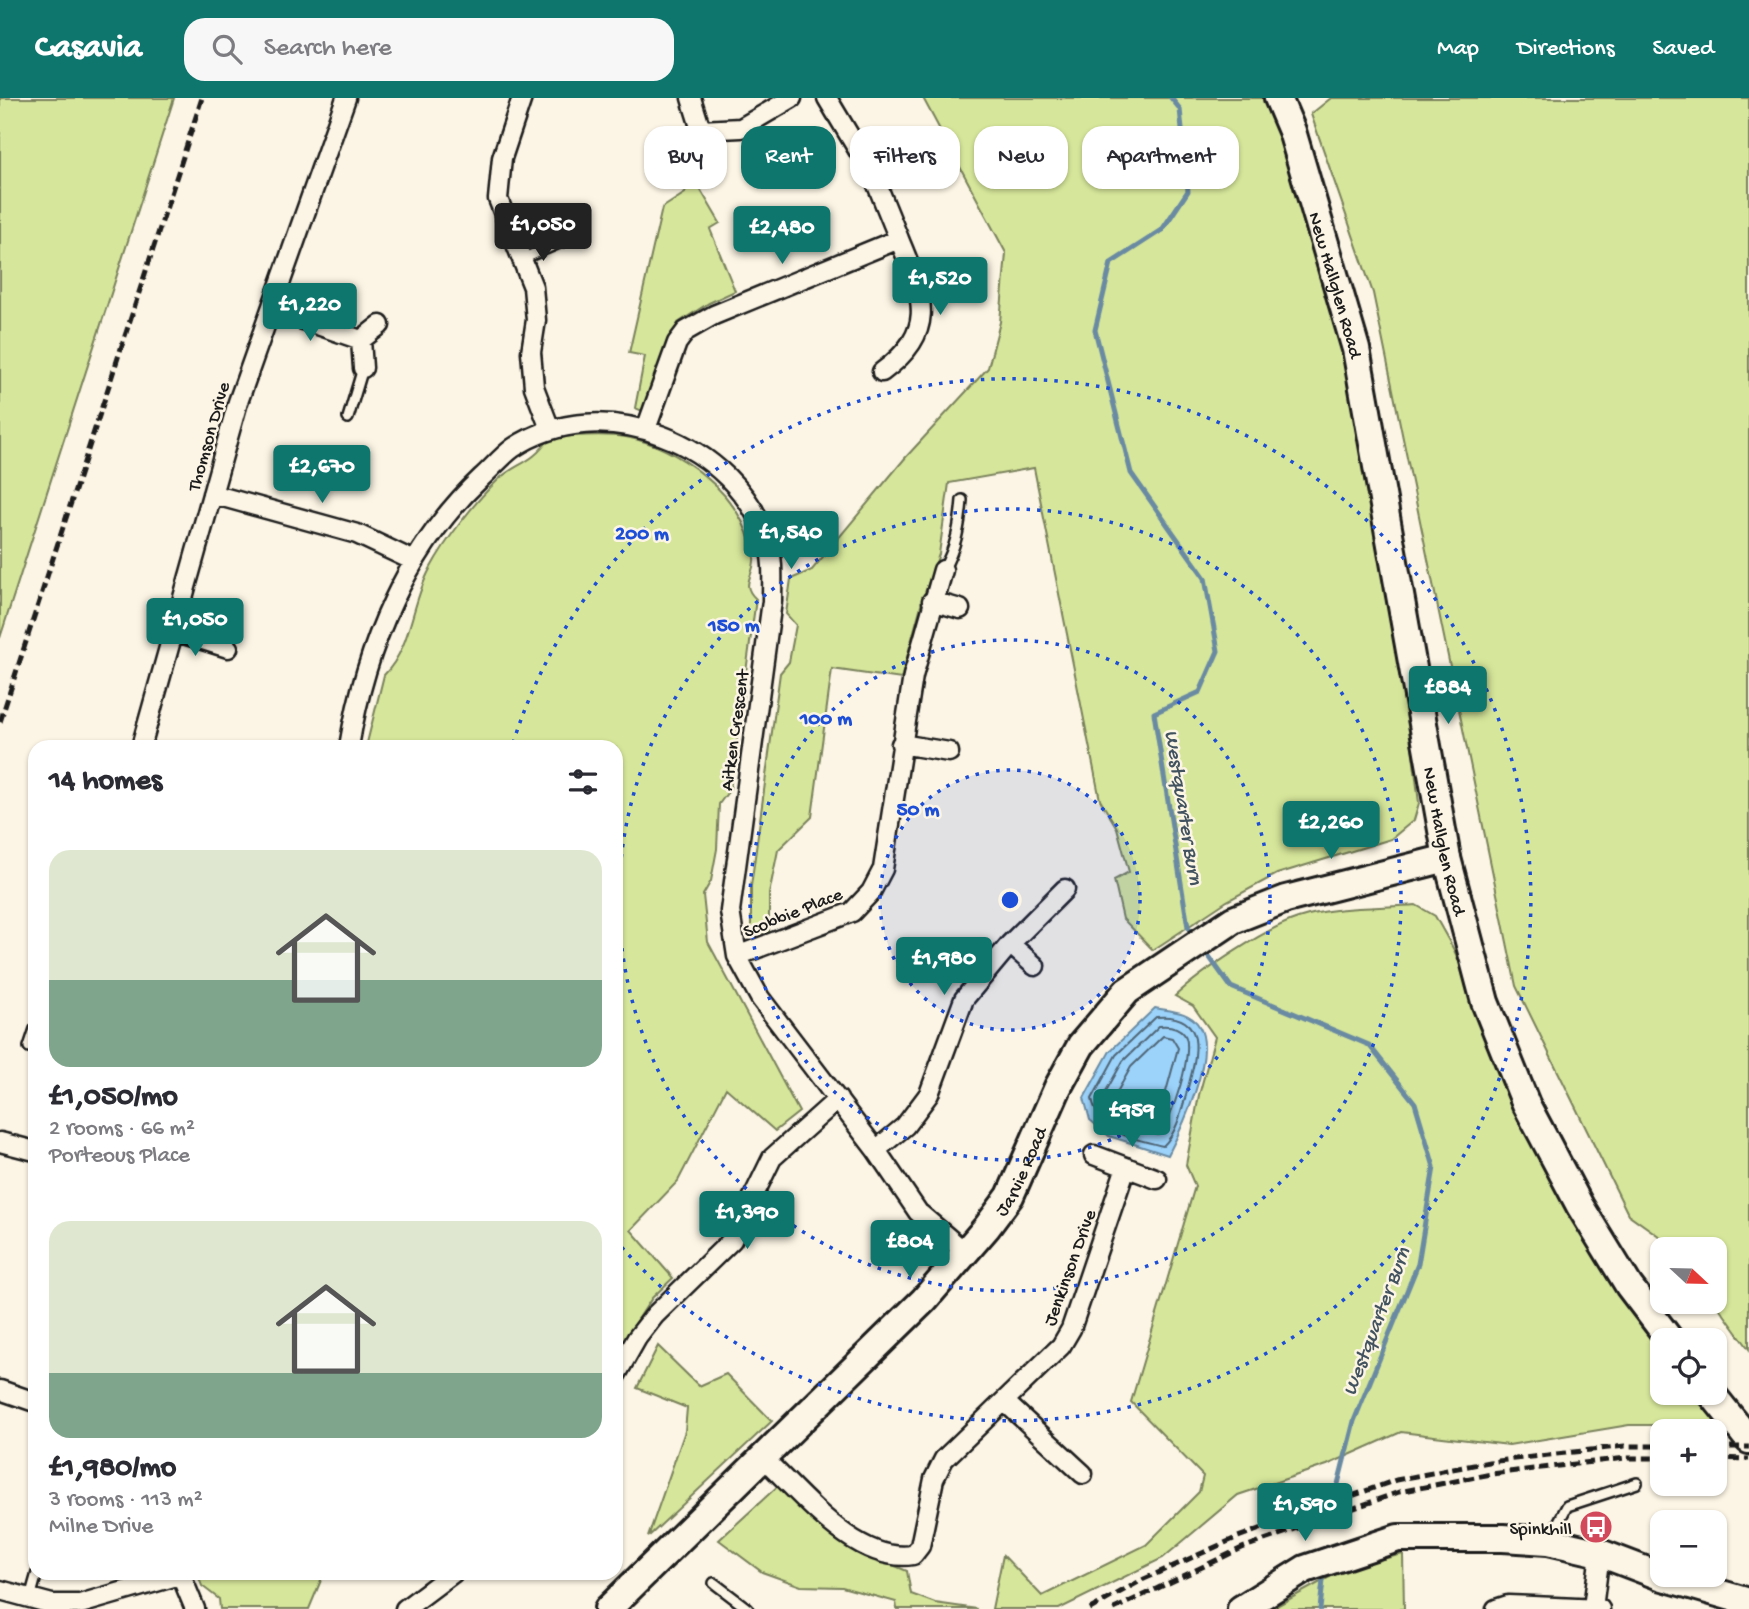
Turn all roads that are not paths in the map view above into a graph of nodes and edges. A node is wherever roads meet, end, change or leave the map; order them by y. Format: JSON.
{"nodes":[{"id":1,"x":346,"y":98,"type":"edge"},
{"id":2,"x":522,"y":98,"type":"edge"},
{"id":3,"x":691,"y":98,"type":"edge"},
{"id":4,"x":792,"y":98,"type":"edge"},
{"id":5,"x":827,"y":98,"type":"edge"},
{"id":6,"x":1278,"y":98,"type":"edge"},
{"id":7,"x":700,"y":126,"type":"edge"},
{"id":8,"x":727,"y":129,"type":"edge"},
{"id":9,"x":578,"y":235,"type":"dead end"},
{"id":10,"x":899,"y":239,"type":"junction"},
{"id":11,"x":520,"y":260,"type":"junction"},
{"id":12,"x":271,"y":309,"type":"junction"},
{"id":13,"x":380,"y":325,"type":"dead end"},
{"id":14,"x":361,"y":340,"type":"junction"},
{"id":15,"x":363,"y":368,"type":"joint"},
{"id":16,"x":882,"y":372,"type":"dead end"},
{"id":17,"x":348,"y":418,"type":"dead end"},
{"id":18,"x":550,"y":429,"type":"junction"},
{"id":19,"x":646,"y":429,"type":"junction"},
{"id":20,"x":212,"y":494,"type":"junction"},
{"id":21,"x":962,"y":500,"type":"dead end"},
{"id":22,"x":414,"y":561,"type":"junction"},
{"id":23,"x":943,"y":570,"type":"joint"},
{"id":24,"x":932,"y":601,"type":"junction"},
{"id":25,"x":960,"y":609,"type":"dead end"},
{"id":26,"x":174,"y":631,"type":"junction"},
{"id":27,"x":228,"y":648,"type":"dead end"},
{"id":28,"x":143,"y":740,"type":"edge"},
{"id":29,"x":350,"y":740,"type":"edge"},
{"id":30,"x":901,"y":744,"type":"junction"},
{"id":31,"x":949,"y":752,"type":"dead end"},
{"id":32,"x":1447,"y":858,"type":"junction"},
{"id":33,"x":1065,"y":889,"type":"dead end"},
{"id":34,"x":1010,"y":944,"type":"junction"},
{"id":35,"x":737,"y":956,"type":"junction"},
{"id":36,"x":1035,"y":967,"type":"dead end"},
{"id":37,"x":838,"y":1099,"type":"junction"},
{"id":38,"x":0,"y":1142,"type":"edge"},
{"id":39,"x":28,"y":1150,"type":"edge"},
{"id":40,"x":876,"y":1150,"type":"junction"},
{"id":41,"x":1094,"y":1156,"type":"dead end"},
{"id":42,"x":1126,"y":1167,"type":"junction"},
{"id":43,"x":1157,"y":1179,"type":"dead end"},
{"id":44,"x":965,"y":1252,"type":"junction"},
{"id":45,"x":1661,"y":1328,"type":"edge"},
{"id":46,"x":623,"y":1363,"type":"edge"},
{"id":47,"x":0,"y":1390,"type":"edge"},
{"id":48,"x":28,"y":1400,"type":"edge"},
{"id":49,"x":1004,"y":1401,"type":"junction"},
{"id":50,"x":1721,"y":1405,"type":"edge"},
{"id":51,"x":1747,"y":1438,"type":"edge"},
{"id":52,"x":763,"y":1458,"type":"junction"},
{"id":53,"x":1083,"y":1474,"type":"dead end"},
{"id":54,"x":1637,"y":1483,"type":"dead end"},
{"id":55,"x":1548,"y":1541,"type":"junction"},
{"id":56,"x":1600,"y":1553,"type":"junction"},
{"id":57,"x":35,"y":1580,"type":"edge"},
{"id":58,"x":160,"y":1580,"type":"edge"},
{"id":59,"x":183,"y":1580,"type":"edge"},
{"id":60,"x":444,"y":1580,"type":"edge"},
{"id":61,"x":714,"y":1583,"type":"dead end"},
{"id":62,"x":0,"y":1590,"type":"edge"},
{"id":63,"x":30,"y":1598,"type":"junction"},
{"id":64,"x":1749,"y":1602,"type":"edge"},
{"id":65,"x":195,"y":1609,"type":"edge"},
{"id":66,"x":405,"y":1609,"type":"edge"},
{"id":67,"x":608,"y":1609,"type":"edge"},
{"id":68,"x":748,"y":1609,"type":"edge"},
{"id":69,"x":1241,"y":1609,"type":"edge"},
{"id":70,"x":1496,"y":1609,"type":"edge"},
{"id":71,"x":1596,"y":1609,"type":"edge"}],
"edges":[{"from":1,"to":12,"type":"street","name":"Thomson Drive"},
{"from":2,"to":11,"type":"street"},
{"from":3,"to":7,"type":"street"},
{"from":4,"to":8,"type":"street"},
{"from":5,"to":10,"type":"street"},
{"from":6,"to":32,"type":"street","name":"New Hallglen Road"},
{"from":9,"to":11,"type":"lane"},
{"from":10,"to":16,"type":"street"},
{"from":10,"to":19,"type":"street"},
{"from":11,"to":18,"type":"street"},
{"from":12,"to":14,"type":"street"},
{"from":12,"to":20,"type":"street","name":"Thomson Drive"},
{"from":13,"to":14,"type":"street"},
{"from":14,"to":15,"type":"street"},
{"from":15,"to":17,"type":"lane"},
{"from":18,"to":19,"type":"street","name":"Aitken Crescent"},
{"from":18,"to":22,"type":"street","name":"Aitken Crescent"},
{"from":19,"to":35,"type":"street","name":"Aitken Crescent"},
{"from":20,"to":22,"type":"street"},
{"from":20,"to":26,"type":"street","name":"Thomson Drive"},
{"from":21,"to":23,"type":"lane","name":"Scobbie Place"},
{"from":22,"to":29,"type":"street","name":"Aitken Crescent"},
{"from":23,"to":24,"type":"street","name":"Scobbie Place"},
{"from":24,"to":25,"type":"street"},
{"from":24,"to":30,"type":"street","name":"Scobbie Place"},
{"from":26,"to":27,"type":"street"},
{"from":26,"to":28,"type":"street","name":"Thomson Drive"},
{"from":30,"to":31,"type":"street"},
{"from":30,"to":35,"type":"street","name":"Scobbie Place"},
{"from":32,"to":44,"type":"street","name":"Jarvie Road"},
{"from":32,"to":45,"type":"street","name":"New Hallglen Road"},
{"from":33,"to":34,"type":"street"},
{"from":34,"to":36,"type":"street"},
{"from":34,"to":40,"type":"street"},
{"from":35,"to":37,"type":"street","name":"Aitken Crescent"},
{"from":37,"to":40,"type":"street","name":"Aitken Crescent"},
{"from":37,"to":46,"type":"street"},
{"from":38,"to":39,"type":"street"},
{"from":40,"to":44,"type":"street","name":"Aitken Crescent"},
{"from":41,"to":42,"type":"street"},
{"from":42,"to":43,"type":"street"},
{"from":42,"to":49,"type":"street","name":"Jenkinson Drive"},
{"from":44,"to":52,"type":"street","name":"Jarvie Road"},
{"from":47,"to":48,"type":"street"},
{"from":49,"to":52,"type":"street","name":"Jenkinson Drive"},
{"from":49,"to":53,"type":"street"},
{"from":50,"to":51,"type":"street"},
{"from":52,"to":67,"type":"street","name":"Jarvie Road"},
{"from":54,"to":55,"type":"lane"},
{"from":55,"to":56,"type":"street"},
{"from":55,"to":69,"type":"street"},
{"from":56,"to":64,"type":"street"},
{"from":56,"to":71,"type":"street"},
{"from":57,"to":63,"type":"lane"},
{"from":58,"to":63,"type":"street"},
{"from":59,"to":65,"type":"street"},
{"from":60,"to":66,"type":"street"},
{"from":61,"to":68,"type":"lane"},
{"from":62,"to":63,"type":"street"},
{"from":70,"to":71,"type":"street"}]}
